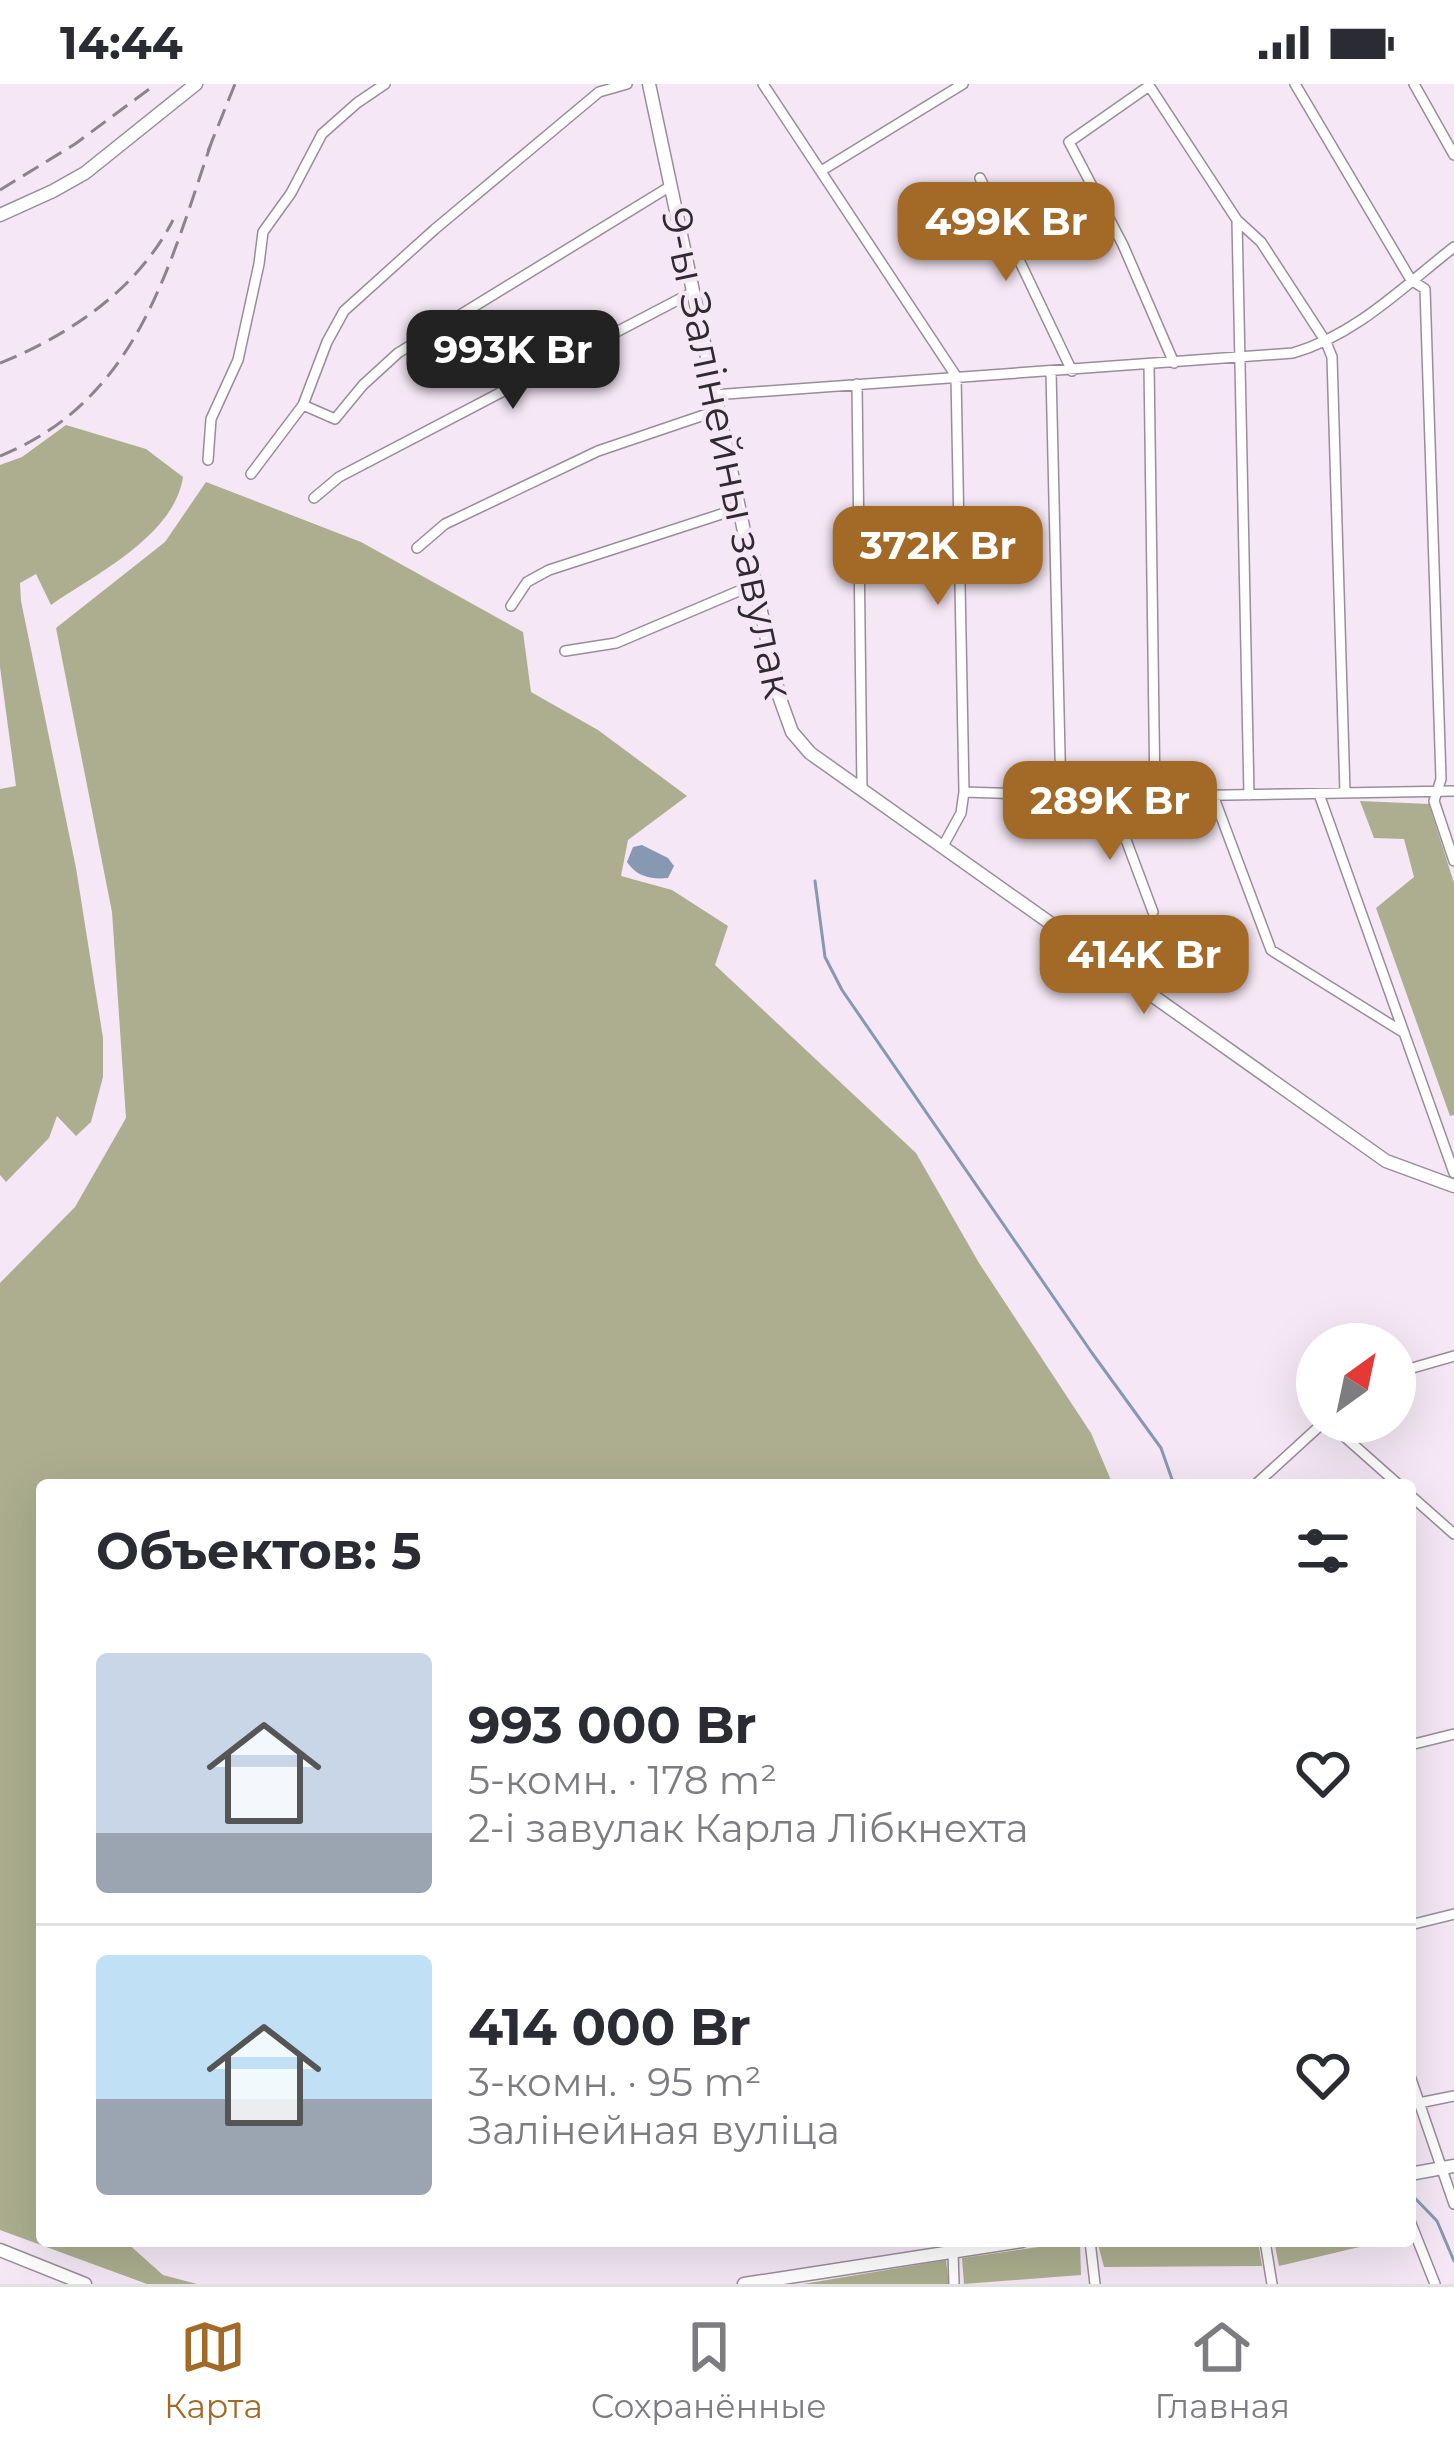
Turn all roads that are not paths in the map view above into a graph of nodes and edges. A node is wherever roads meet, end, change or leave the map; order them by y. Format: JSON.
{"nodes":[{"id":1,"x":196,"y":84,"type":"edge"},
{"id":2,"x":386,"y":84,"type":"edge"},
{"id":3,"x":627,"y":84,"type":"edge"},
{"id":4,"x":649,"y":84,"type":"edge"},
{"id":5,"x":763,"y":84,"type":"edge"},
{"id":6,"x":1295,"y":84,"type":"edge"},
{"id":7,"x":1414,"y":84,"type":"edge"},
{"id":8,"x":958,"y":85,"type":"edge"},
{"id":9,"x":1149,"y":85,"type":"edge"},
{"id":10,"x":1454,"y":155,"type":"edge"},
{"id":11,"x":821,"y":170,"type":"junction"},
{"id":12,"x":980,"y":178,"type":"dead end"},
{"id":13,"x":669,"y":187,"type":"junction"},
{"id":14,"x":0,"y":215,"type":"edge"},
{"id":15,"x":1238,"y":220,"type":"junction"},
{"id":16,"x":1454,"y":247,"type":"edge"},
{"id":17,"x":1411,"y":280,"type":"junction"},
{"id":18,"x":692,"y":293,"type":"junction"},
{"id":19,"x":1326,"y":343,"type":"junction"},
{"id":20,"x":1242,"y":359,"type":"junction"},
{"id":21,"x":1174,"y":363,"type":"junction"},
{"id":22,"x":1149,"y":364,"type":"junction"},
{"id":23,"x":1051,"y":371,"type":"junction"},
{"id":24,"x":1072,"y":371,"type":"junction"},
{"id":25,"x":956,"y":376,"type":"junction"},
{"id":26,"x":856,"y":384,"type":"junction"},
{"id":27,"x":713,"y":394,"type":"junction"},
{"id":28,"x":303,"y":405,"type":"junction"},
{"id":29,"x":716,"y":411,"type":"junction"},
{"id":30,"x":208,"y":460,"type":"dead end"},
{"id":31,"x":251,"y":474,"type":"dead end"},
{"id":32,"x":314,"y":498,"type":"dead end"},
{"id":33,"x":737,"y":509,"type":"junction"},
{"id":34,"x":417,"y":548,"type":"dead end"},
{"id":35,"x":753,"y":585,"type":"junction"},
{"id":36,"x":511,"y":605,"type":"dead end"},
{"id":37,"x":565,"y":651,"type":"dead end"},
{"id":38,"x":862,"y":790,"type":"junction"},
{"id":39,"x":1454,"y":791,"type":"edge"},
{"id":40,"x":964,"y":792,"type":"junction"},
{"id":41,"x":1437,"y":792,"type":"junction"},
{"id":42,"x":1346,"y":793,"type":"junction"},
{"id":43,"x":1319,"y":794,"type":"junction"},
{"id":44,"x":1213,"y":795,"type":"junction"},
{"id":45,"x":1249,"y":795,"type":"junction"},
{"id":46,"x":1155,"y":796,"type":"junction"},
{"id":47,"x":1061,"y":797,"type":"junction"},
{"id":48,"x":1110,"y":797,"type":"junction"},
{"id":49,"x":943,"y":846,"type":"junction"},
{"id":50,"x":1454,"y":861,"type":"edge"},
{"id":51,"x":1153,"y":912,"type":"dead end"},
{"id":52,"x":1402,"y":1033,"type":"junction"},
{"id":53,"x":1454,"y":1173,"type":"edge"},
{"id":54,"x":1454,"y":1186,"type":"edge"},
{"id":55,"x":1454,"y":1356,"type":"edge"},
{"id":56,"x":1416,"y":1367,"type":"edge"},
{"id":57,"x":1303,"y":1443,"type":"edge"},
{"id":58,"x":1350,"y":1443,"type":"edge"},
{"id":59,"x":1263,"y":1479,"type":"edge"},
{"id":60,"x":1392,"y":1479,"type":"edge"},
{"id":61,"x":1416,"y":1500,"type":"edge"},
{"id":62,"x":1454,"y":1534,"type":"edge"},
{"id":63,"x":1454,"y":1734,"type":"edge"},
{"id":64,"x":1416,"y":1744,"type":"edge"},
{"id":65,"x":1454,"y":1915,"type":"edge"},
{"id":66,"x":1416,"y":1924,"type":"edge"},
{"id":67,"x":1416,"y":2093,"type":"edge"},
{"id":68,"x":1454,"y":2096,"type":"edge"},
{"id":69,"x":1419,"y":2102,"type":"junction"},
{"id":70,"x":1448,"y":2167,"type":"edge"},
{"id":71,"x":1416,"y":2173,"type":"edge"},
{"id":72,"x":1454,"y":2204,"type":"edge"},
{"id":73,"x":1416,"y":2234,"type":"edge"},
{"id":74,"x":984,"y":2247,"type":"edge"},
{"id":75,"x":1091,"y":2247,"type":"edge"},
{"id":76,"x":1266,"y":2247,"type":"edge"},
{"id":77,"x":0,"y":2250,"type":"edge"},
{"id":78,"x":953,"y":2252,"type":"junction"},
{"id":79,"x":1094,"y":2279,"type":"edge"},
{"id":80,"x":85,"y":2284,"type":"edge"},
{"id":81,"x":744,"y":2284,"type":"edge"},
{"id":82,"x":954,"y":2284,"type":"edge"},
{"id":83,"x":1272,"y":2284,"type":"edge"},
{"id":84,"x":1435,"y":2284,"type":"edge"}],
"edges":[{"from":1,"to":14,"type":"street"},
{"from":2,"to":30,"type":"street"},
{"from":3,"to":28,"type":"street"},
{"from":4,"to":13,"type":"street","name":"9-ы Залінейны завулак"},
{"from":5,"to":11,"type":"street"},
{"from":6,"to":17,"type":"street"},
{"from":7,"to":10,"type":"street"},
{"from":8,"to":11,"type":"street"},
{"from":9,"to":15,"type":"street"},
{"from":9,"to":21,"type":"street"},
{"from":11,"to":25,"type":"street"},
{"from":12,"to":24,"type":"street"},
{"from":13,"to":18,"type":"street","name":"9-ы Залінейны завулак"},
{"from":13,"to":28,"type":"street"},
{"from":15,"to":19,"type":"street"},
{"from":15,"to":20,"type":"street"},
{"from":16,"to":17,"type":"street"},
{"from":17,"to":19,"type":"street"},
{"from":17,"to":41,"type":"street"},
{"from":18,"to":27,"type":"street","name":"9-ы Залінейны завулак"},
{"from":18,"to":32,"type":"street"},
{"from":19,"to":20,"type":"street"},
{"from":19,"to":42,"type":"street"},
{"from":20,"to":21,"type":"street"},
{"from":20,"to":45,"type":"street"},
{"from":21,"to":22,"type":"street"},
{"from":22,"to":24,"type":"street"},
{"from":22,"to":46,"type":"street"},
{"from":23,"to":24,"type":"street"},
{"from":23,"to":25,"type":"street"},
{"from":23,"to":47,"type":"street"},
{"from":25,"to":26,"type":"street"},
{"from":25,"to":40,"type":"street"},
{"from":26,"to":27,"type":"street"},
{"from":26,"to":38,"type":"street"},
{"from":27,"to":29,"type":"street","name":"9-ы Залінейны завулак"},
{"from":28,"to":31,"type":"street"},
{"from":29,"to":33,"type":"street","name":"9-ы Залінейны завулак"},
{"from":29,"to":34,"type":"street"},
{"from":33,"to":35,"type":"street","name":"9-ы Залінейны завулак"},
{"from":33,"to":36,"type":"street"},
{"from":35,"to":37,"type":"street"},
{"from":35,"to":38,"type":"street","name":"9-ы Залінейны завулак"},
{"from":38,"to":49,"type":"street","name":"9-ы Залінейны завулак"},
{"from":39,"to":41,"type":"street"},
{"from":40,"to":47,"type":"street"},
{"from":40,"to":49,"type":"street"},
{"from":41,"to":42,"type":"street"},
{"from":41,"to":50,"type":"street"},
{"from":42,"to":43,"type":"street"},
{"from":43,"to":45,"type":"street"},
{"from":43,"to":52,"type":"street"},
{"from":44,"to":45,"type":"street"},
{"from":44,"to":46,"type":"street"},
{"from":44,"to":52,"type":"street"},
{"from":46,"to":48,"type":"street"},
{"from":47,"to":48,"type":"street"},
{"from":48,"to":51,"type":"street"},
{"from":49,"to":54,"type":"street","name":"9-ы Залінейны завулак"},
{"from":52,"to":53,"type":"street"},
{"from":55,"to":56,"type":"street"},
{"from":57,"to":59,"type":"street"},
{"from":58,"to":60,"type":"street"},
{"from":61,"to":62,"type":"street"},
{"from":63,"to":64,"type":"street"},
{"from":65,"to":66,"type":"street"},
{"from":67,"to":69,"type":"street"},
{"from":68,"to":69,"type":"street"},
{"from":69,"to":70,"type":"street"},
{"from":70,"to":71,"type":"street"},
{"from":70,"to":72,"type":"street"},
{"from":73,"to":84,"type":"street"},
{"from":74,"to":78,"type":"street"},
{"from":75,"to":79,"type":"street"},
{"from":76,"to":83,"type":"street"},
{"from":77,"to":80,"type":"street"},
{"from":78,"to":81,"type":"street"},
{"from":78,"to":82,"type":"street"}]}
